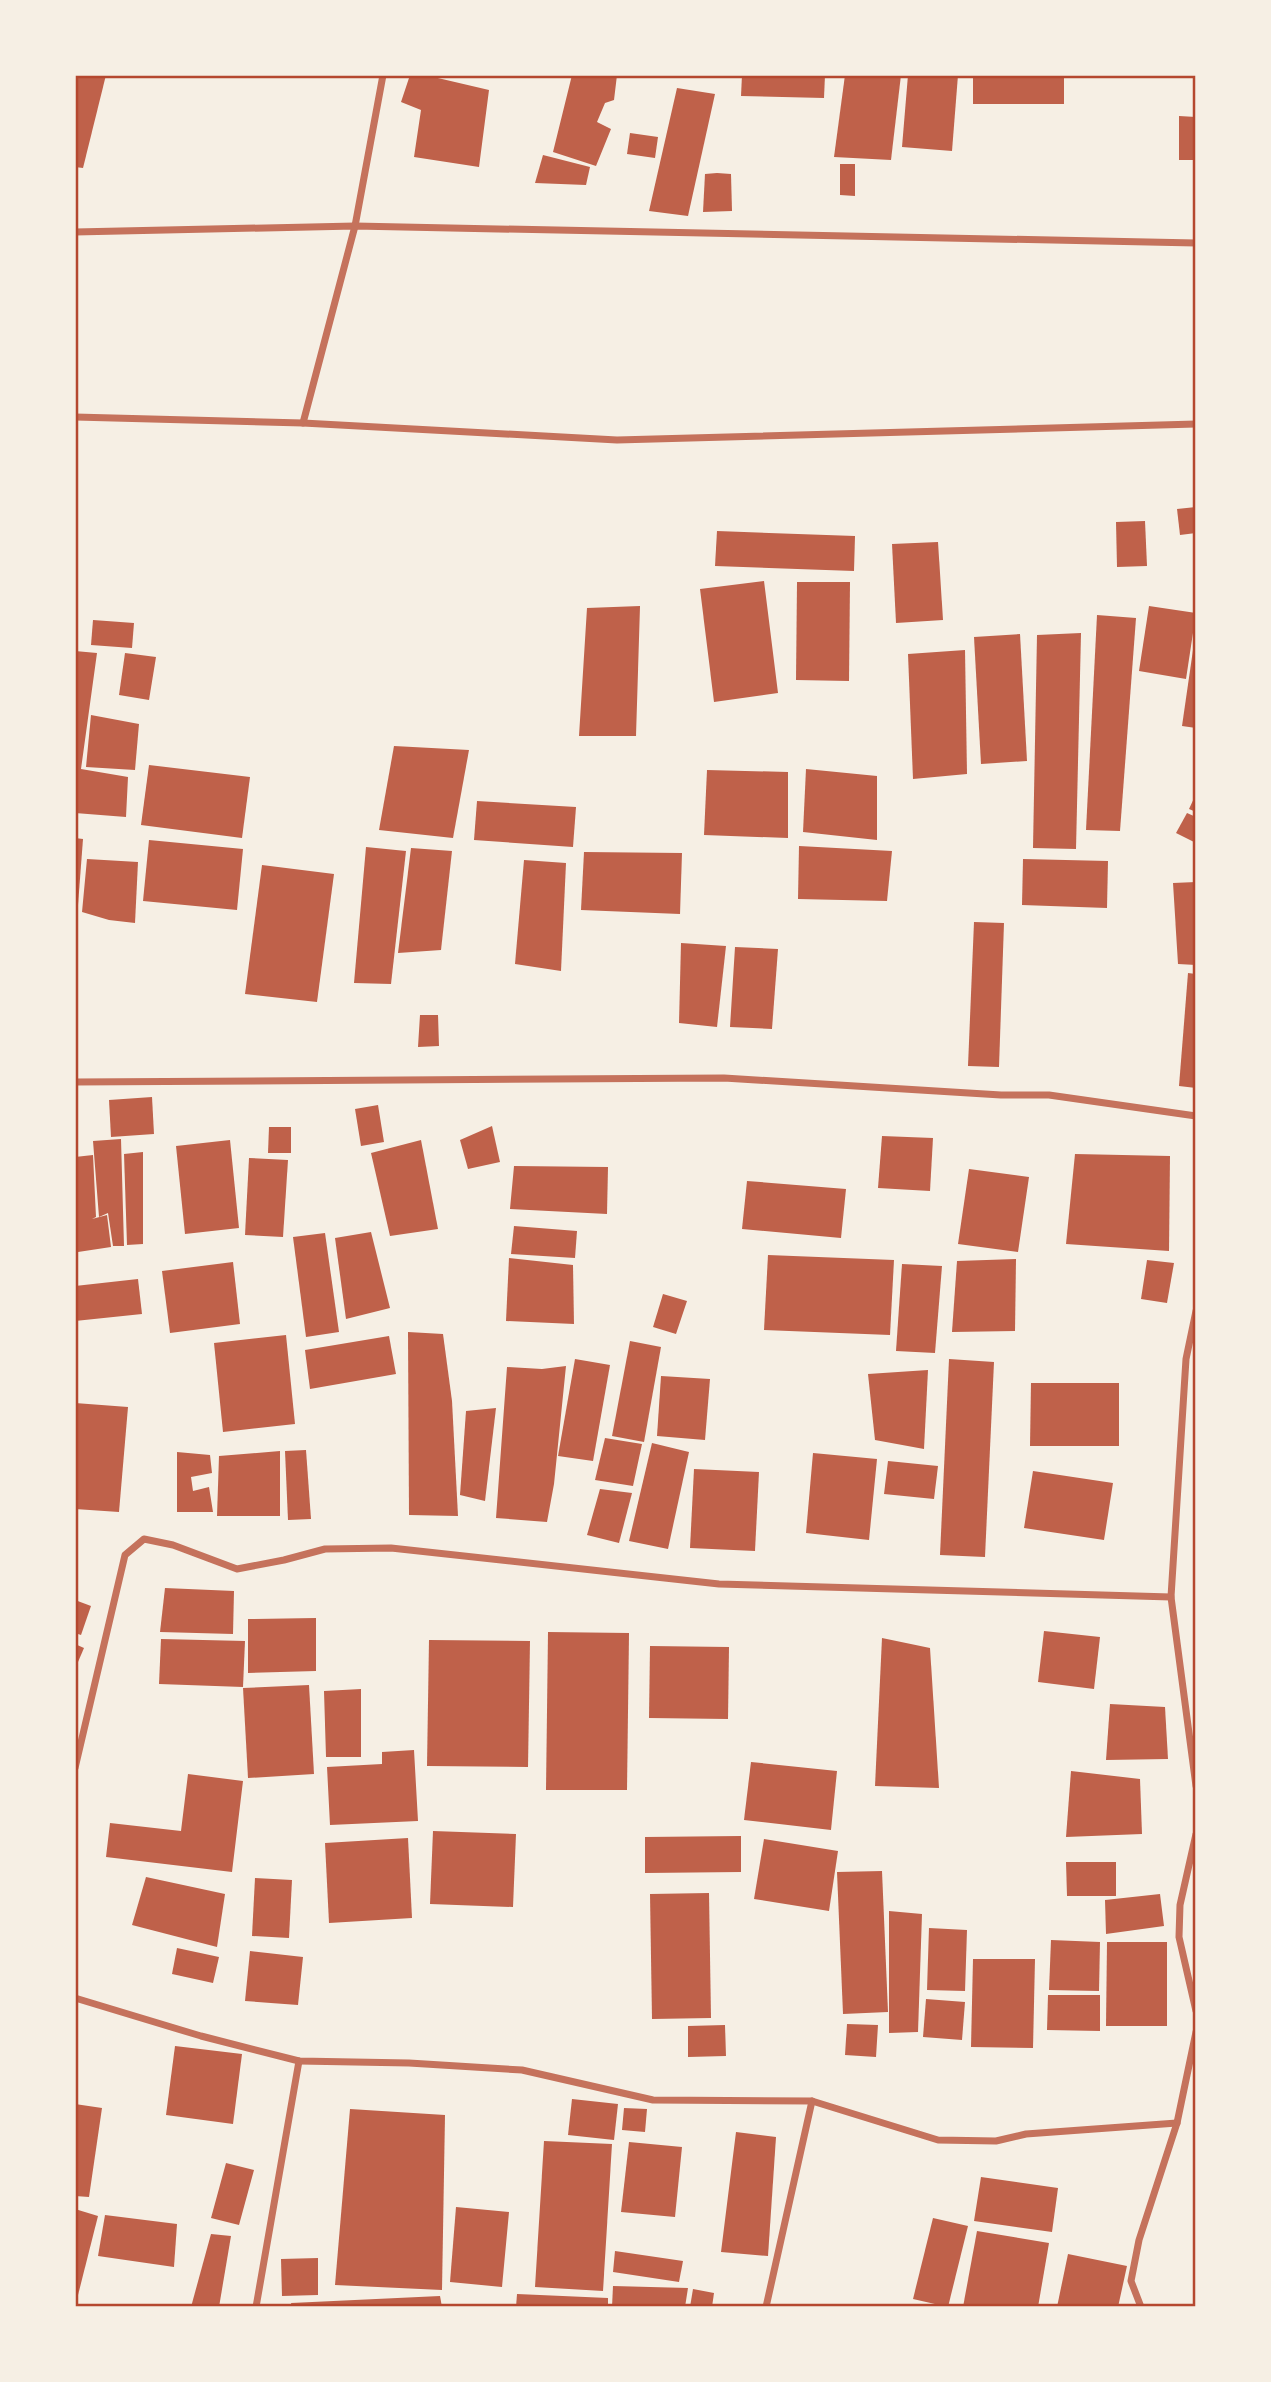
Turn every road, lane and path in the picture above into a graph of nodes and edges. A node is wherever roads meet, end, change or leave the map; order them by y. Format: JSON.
{"nodes":[{"id":1,"x":383,"y":75,"type":"edge"},
{"id":2,"x":355,"y":226,"type":"junction"},
{"id":3,"x":75,"y":232,"type":"edge"},
{"id":4,"x":1196,"y":243,"type":"edge"},
{"id":5,"x":75,"y":417,"type":"edge"},
{"id":6,"x":303,"y":423,"type":"junction"},
{"id":7,"x":1196,"y":424,"type":"edge"},
{"id":8,"x":75,"y":1082,"type":"edge"},
{"id":9,"x":1196,"y":1116,"type":"edge"},
{"id":10,"x":1196,"y":1311,"type":"edge"},
{"id":11,"x":1186,"y":1359,"type":"junction"},
{"id":12,"x":1196,"y":1360,"type":"edge"},
{"id":13,"x":1171,"y":1597,"type":"junction"},
{"id":14,"x":75,"y":1768,"type":"edge"},
{"id":15,"x":1196,"y":1786,"type":"edge"},
{"id":16,"x":1196,"y":1834,"type":"edge"},
{"id":17,"x":75,"y":1998,"type":"edge"},
{"id":18,"x":1196,"y":2011,"type":"edge"},
{"id":19,"x":1196,"y":2032,"type":"edge"},
{"id":20,"x":299,"y":2061,"type":"junction"},
{"id":21,"x":812,"y":2101,"type":"junction"},
{"id":22,"x":1177,"y":2123,"type":"junction"},
{"id":23,"x":256,"y":2307,"type":"edge"},
{"id":24,"x":766,"y":2307,"type":"edge"},
{"id":25,"x":1141,"y":2307,"type":"edge"}],
"edges":[{"from":1,"to":2,"type":"street"},
{"from":2,"to":3,"type":"street"},
{"from":2,"to":4,"type":"street"},
{"from":2,"to":6,"type":"street"},
{"from":5,"to":6,"type":"street"},
{"from":6,"to":7,"type":"street"},
{"from":8,"to":9,"type":"street"},
{"from":10,"to":11,"type":"street"},
{"from":11,"to":12,"type":"street"},
{"from":11,"to":13,"type":"street"},
{"from":13,"to":14,"type":"street"},
{"from":13,"to":15,"type":"street"},
{"from":16,"to":18,"type":"street"},
{"from":17,"to":20,"type":"street"},
{"from":19,"to":22,"type":"street"},
{"from":20,"to":21,"type":"street"},
{"from":20,"to":23,"type":"street"},
{"from":21,"to":22,"type":"street"},
{"from":21,"to":24,"type":"street"},
{"from":22,"to":25,"type":"street"}]}
